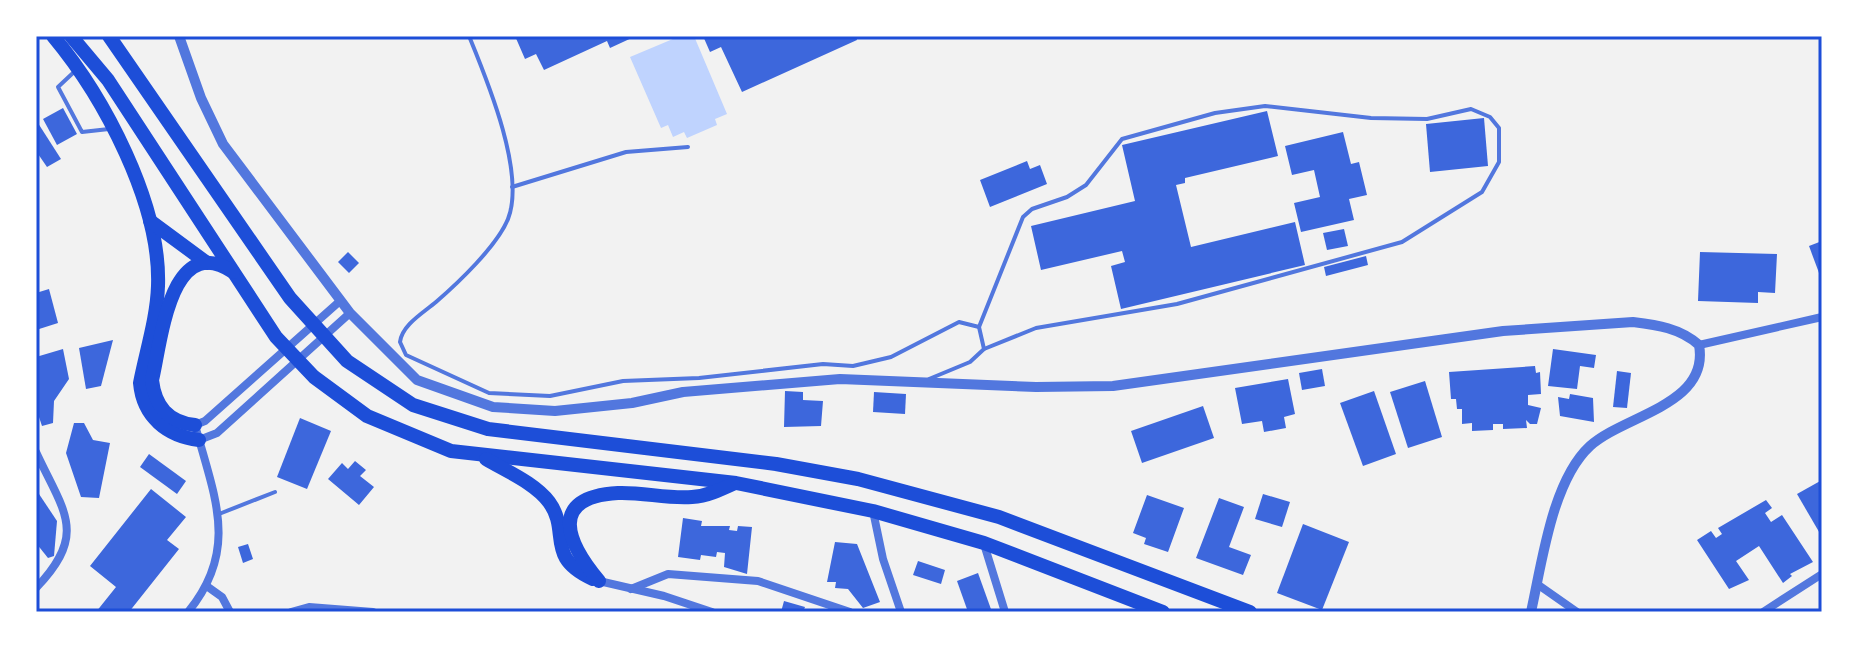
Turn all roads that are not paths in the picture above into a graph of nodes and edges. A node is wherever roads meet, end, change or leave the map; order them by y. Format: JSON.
{"nodes":[{"id":1,"x":53,"y":36,"type":"edge"},
{"id":2,"x":71,"y":36,"type":"edge"},
{"id":3,"x":109,"y":36,"type":"edge"},
{"id":4,"x":122,"y":36,"type":"edge"},
{"id":5,"x":179,"y":36,"type":"edge"},
{"id":6,"x":469,"y":36,"type":"edge"},
{"id":7,"x":79,"y":67,"type":"junction"},
{"id":8,"x":160,"y":105,"type":"junction"},
{"id":9,"x":114,"y":129,"type":"junction"},
{"id":10,"x":688,"y":147,"type":"dead end"},
{"id":11,"x":512,"y":187,"type":"junction"},
{"id":12,"x":150,"y":221,"type":"junction"},
{"id":13,"x":207,"y":263,"type":"junction"},
{"id":14,"x":236,"y":274,"type":"junction"},
{"id":15,"x":340,"y":301,"type":"junction"},
{"id":16,"x":350,"y":313,"type":"junction"},
{"id":17,"x":1822,"y":317,"type":"edge"},
{"id":18,"x":979,"y":327,"type":"junction"},
{"id":19,"x":1699,"y":345,"type":"junction"},
{"id":20,"x":984,"y":349,"type":"junction"},
{"id":21,"x":911,"y":384,"type":"junction"},
{"id":22,"x":195,"y":425,"type":"junction"},
{"id":23,"x":199,"y":440,"type":"junction"},
{"id":24,"x":36,"y":452,"type":"edge"},
{"id":25,"x":483,"y":457,"type":"junction"},
{"id":26,"x":736,"y":483,"type":"junction"},
{"id":27,"x":275,"y":492,"type":"dead end"},
{"id":28,"x":873,"y":511,"type":"junction"},
{"id":29,"x":217,"y":515,"type":"junction"},
{"id":30,"x":984,"y":543,"type":"junction"},
{"id":31,"x":1822,"y":574,"type":"edge"},
{"id":32,"x":599,"y":581,"type":"junction"},
{"id":33,"x":1537,"y":584,"type":"junction"},
{"id":34,"x":208,"y":587,"type":"junction"},
{"id":35,"x":36,"y":588,"type":"edge"},
{"id":36,"x":631,"y":589,"type":"junction"},
{"id":37,"x":188,"y":612,"type":"edge"},
{"id":38,"x":230,"y":612,"type":"edge"},
{"id":39,"x":291,"y":612,"type":"edge"},
{"id":40,"x":373,"y":612,"type":"edge"},
{"id":41,"x":712,"y":612,"type":"edge"},
{"id":42,"x":850,"y":612,"type":"edge"},
{"id":43,"x":901,"y":612,"type":"edge"},
{"id":44,"x":1005,"y":612,"type":"edge"},
{"id":45,"x":1163,"y":612,"type":"edge"},
{"id":46,"x":1250,"y":612,"type":"edge"},
{"id":47,"x":1531,"y":612,"type":"edge"},
{"id":48,"x":1577,"y":612,"type":"edge"},
{"id":49,"x":1763,"y":612,"type":"edge"}],
"edges":[{"from":1,"to":7,"type":"highway"},
{"from":2,"to":14,"type":"highway"},
{"from":3,"to":8,"type":"highway"},
{"from":4,"to":8,"type":"highway"},
{"from":5,"to":15,"type":"street"},
{"from":6,"to":11,"type":"lane"},
{"from":7,"to":9,"type":"highway"},
{"from":7,"to":9,"type":"lane"},
{"from":8,"to":46,"type":"highway"},
{"from":9,"to":12,"type":"highway"},
{"from":10,"to":11,"type":"lane"},
{"from":11,"to":18,"type":"lane"},
{"from":12,"to":13,"type":"highway"},
{"from":12,"to":23,"type":"highway"},
{"from":13,"to":14,"type":"highway"},
{"from":13,"to":22,"type":"highway"},
{"from":14,"to":25,"type":"highway"},
{"from":15,"to":16,"type":"street"},
{"from":15,"to":22,"type":"street"},
{"from":16,"to":21,"type":"street"},
{"from":16,"to":23,"type":"street"},
{"from":17,"to":19,"type":"street"},
{"from":18,"to":20,"type":"lane"},
{"from":18,"to":20,"type":"lane"},
{"from":19,"to":21,"type":"street"},
{"from":19,"to":33,"type":"street"},
{"from":20,"to":21,"type":"lane"},
{"from":22,"to":23,"type":"street"},
{"from":23,"to":29,"type":"street"},
{"from":24,"to":35,"type":"street"},
{"from":25,"to":26,"type":"highway"},
{"from":25,"to":32,"type":"highway"},
{"from":26,"to":28,"type":"highway"},
{"from":26,"to":32,"type":"highway"},
{"from":27,"to":29,"type":"lane"},
{"from":28,"to":30,"type":"highway"},
{"from":28,"to":43,"type":"street"},
{"from":29,"to":34,"type":"street"},
{"from":30,"to":44,"type":"street"},
{"from":30,"to":45,"type":"highway"},
{"from":31,"to":49,"type":"street"},
{"from":32,"to":36,"type":"street"},
{"from":33,"to":47,"type":"street"},
{"from":33,"to":48,"type":"street"},
{"from":34,"to":37,"type":"street"},
{"from":34,"to":38,"type":"street"},
{"from":36,"to":41,"type":"street"},
{"from":36,"to":42,"type":"street"},
{"from":39,"to":40,"type":"street"}]}
